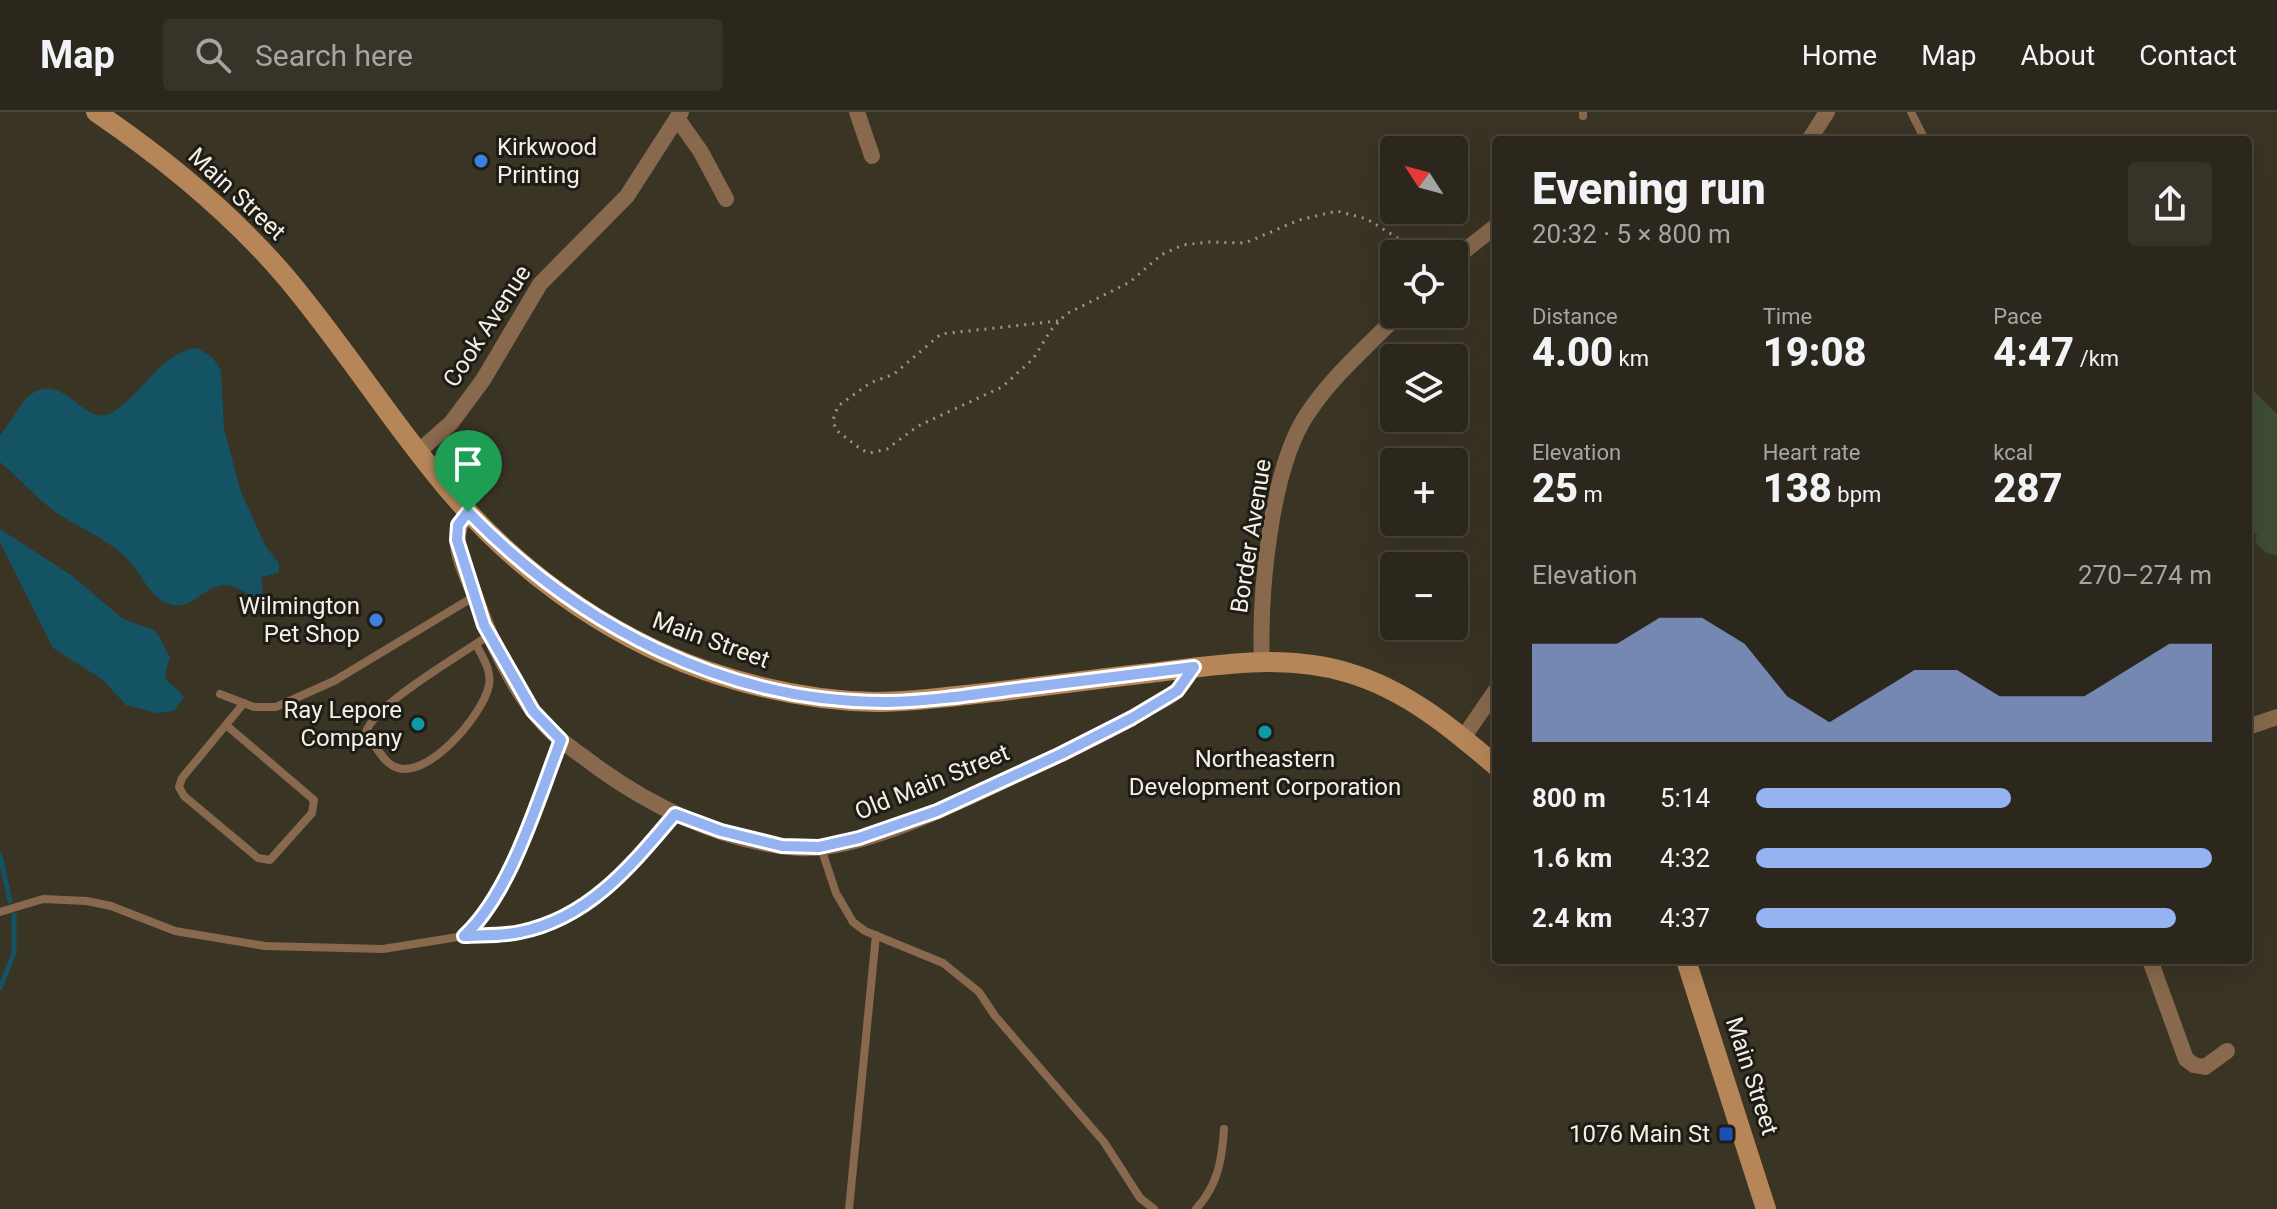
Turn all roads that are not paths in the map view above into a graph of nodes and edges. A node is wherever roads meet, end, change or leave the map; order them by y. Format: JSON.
{"nodes":[{"id":1,"x":96,"y":112,"type":"edge"},
{"id":2,"x":857,"y":112,"type":"edge"},
{"id":3,"x":1827,"y":112,"type":"edge"},
{"id":4,"x":1911,"y":112,"type":"edge"},
{"id":5,"x":679,"y":115,"type":"edge"},
{"id":6,"x":1812,"y":136,"type":"edge"},
{"id":7,"x":1923,"y":136,"type":"edge"},
{"id":8,"x":872,"y":156,"type":"dead end"},
{"id":9,"x":726,"y":199,"type":"dead end"},
{"id":10,"x":1492,"y":229,"type":"edge"},
{"id":11,"x":1468,"y":248,"type":"edge"},
{"id":12,"x":1385,"y":328,"type":"edge"},
{"id":13,"x":418,"y":452,"type":"junction"},
{"id":14,"x":468,"y":512,"type":"junction"},
{"id":15,"x":475,"y":596,"type":"junction"},
{"id":16,"x":483,"y":640,"type":"junction"},
{"id":17,"x":1262,"y":663,"type":"junction"},
{"id":18,"x":1194,"y":667,"type":"junction"},
{"id":19,"x":220,"y":694,"type":"dead end"},
{"id":20,"x":1492,"y":696,"type":"edge"},
{"id":21,"x":244,"y":703,"type":"junction"},
{"id":22,"x":2277,"y":717,"type":"edge"},
{"id":23,"x":226,"y":725,"type":"junction"},
{"id":24,"x":2252,"y":726,"type":"edge"},
{"id":25,"x":1463,"y":738,"type":"junction"},
{"id":26,"x":561,"y":740,"type":"junction"},
{"id":27,"x":1492,"y":763,"type":"edge"},
{"id":28,"x":675,"y":814,"type":"junction"},
{"id":29,"x":821,"y":847,"type":"junction"},
{"id":30,"x":0,"y":912,"type":"edge"},
{"id":31,"x":876,"y":935,"type":"junction"},
{"id":32,"x":464,"y":936,"type":"junction"},
{"id":33,"x":1687,"y":964,"type":"edge"},
{"id":34,"x":2151,"y":964,"type":"edge"},
{"id":35,"x":2227,"y":1051,"type":"dead end"},
{"id":36,"x":1224,"y":1129,"type":"dead end"},
{"id":37,"x":849,"y":1209,"type":"edge"},
{"id":38,"x":1154,"y":1209,"type":"edge"},
{"id":39,"x":1196,"y":1209,"type":"edge"},
{"id":40,"x":1766,"y":1209,"type":"edge"}],
"edges":[{"from":1,"to":13,"type":"main road","name":"Main Street"},
{"from":2,"to":8,"type":"street"},
{"from":3,"to":6,"type":"street"},
{"from":4,"to":7,"type":"lane"},
{"from":5,"to":9,"type":"street"},
{"from":5,"to":13,"type":"street","name":"Cook Avenue"},
{"from":10,"to":11,"type":"street"},
{"from":12,"to":17,"type":"street","name":"Border Avenue"},
{"from":13,"to":14,"type":"main road","name":"Main Street"},
{"from":14,"to":15,"type":"street","name":"Old Main Street"},
{"from":14,"to":18,"type":"main road","name":"Main Street"},
{"from":15,"to":16,"type":"street","name":"Old Main Street"},
{"from":15,"to":21,"type":"lane"},
{"from":16,"to":16,"type":"lane"},
{"from":16,"to":26,"type":"street","name":"Old Main Street"},
{"from":17,"to":18,"type":"main road","name":"Main Street"},
{"from":17,"to":25,"type":"main road","name":"Main Street"},
{"from":18,"to":29,"type":"street","name":"Old Main Street"},
{"from":19,"to":21,"type":"lane"},
{"from":20,"to":25,"type":"street"},
{"from":21,"to":23,"type":"lane"},
{"from":22,"to":24,"type":"street"},
{"from":23,"to":23,"type":"lane"},
{"from":25,"to":27,"type":"main road","name":"Main Street"},
{"from":26,"to":28,"type":"street","name":"Old Main Street"},
{"from":26,"to":32,"type":"lane"},
{"from":28,"to":29,"type":"street","name":"Old Main Street"},
{"from":28,"to":32,"type":"lane"},
{"from":29,"to":31,"type":"lane"},
{"from":30,"to":32,"type":"lane"},
{"from":31,"to":37,"type":"lane"},
{"from":31,"to":38,"type":"lane"},
{"from":33,"to":40,"type":"main road","name":"Main Street"},
{"from":34,"to":35,"type":"street"},
{"from":36,"to":39,"type":"lane"}]}
